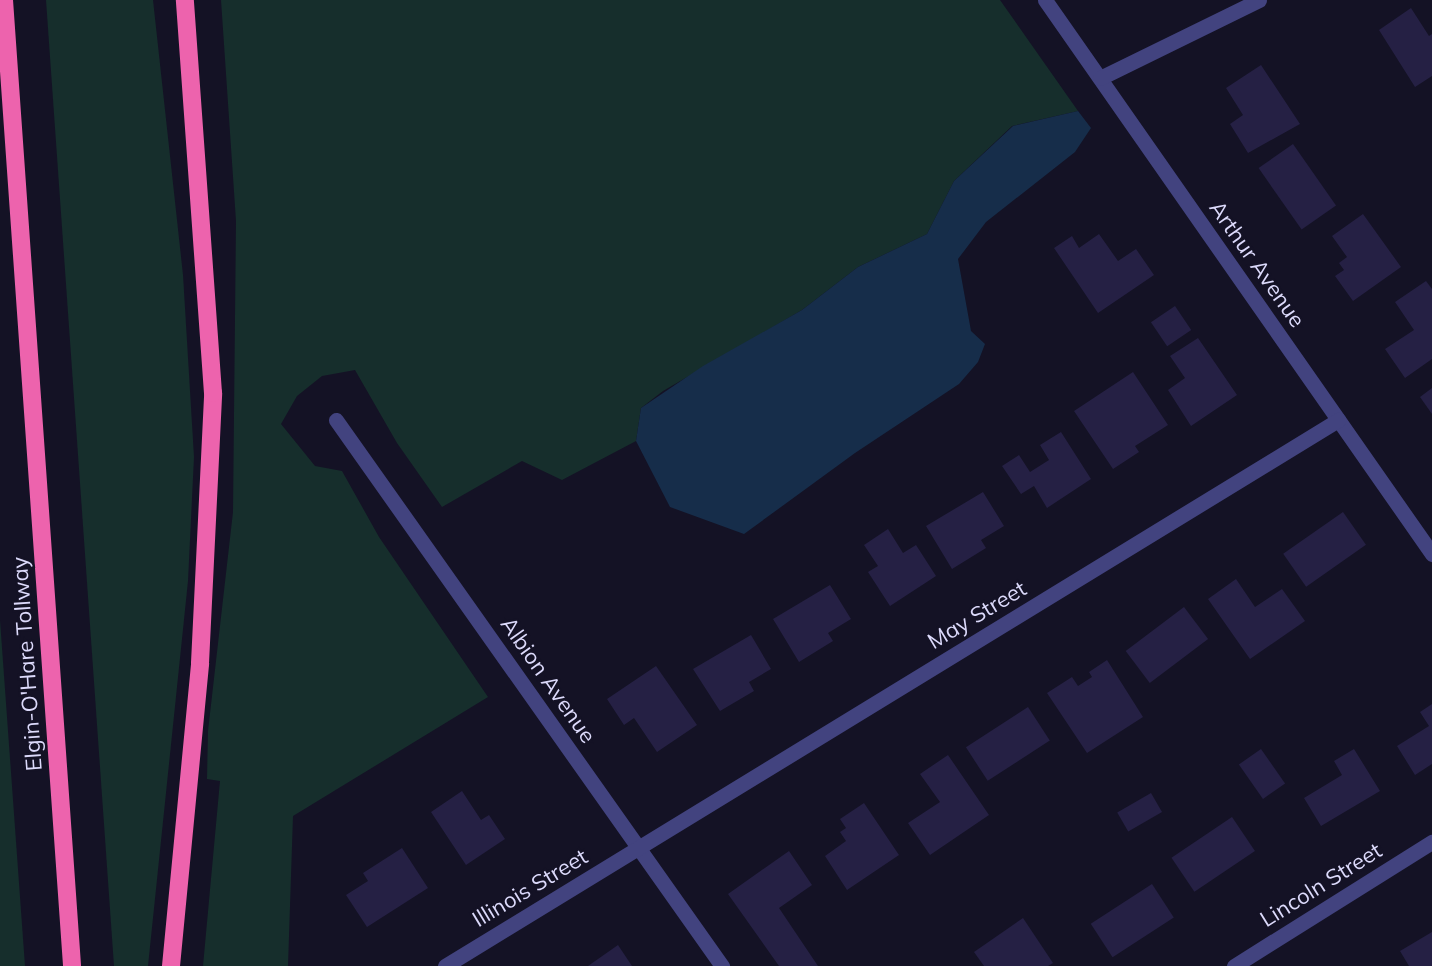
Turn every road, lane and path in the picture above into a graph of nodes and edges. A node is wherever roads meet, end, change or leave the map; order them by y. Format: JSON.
{"nodes":[{"id":1,"x":4,"y":0,"type":"edge"},
{"id":2,"x":185,"y":0,"type":"edge"},
{"id":3,"x":1045,"y":0,"type":"edge"},
{"id":4,"x":1259,"y":0,"type":"edge"},
{"id":5,"x":1100,"y":78,"type":"junction"},
{"id":6,"x":336,"y":420,"type":"dead end"},
{"id":7,"x":1338,"y":420,"type":"junction"},
{"id":8,"x":1432,"y":555,"type":"edge"},
{"id":9,"x":1432,"y":843,"type":"edge"},
{"id":10,"x":639,"y":848,"type":"junction"},
{"id":11,"x":72,"y":966,"type":"edge"},
{"id":12,"x":171,"y":966,"type":"edge"},
{"id":13,"x":445,"y":966,"type":"edge"},
{"id":14,"x":722,"y":966,"type":"edge"},
{"id":15,"x":1234,"y":966,"type":"edge"}],
"edges":[{"from":1,"to":11,"type":"highway","name":"Elgin-O'Hare Tollway"},
{"from":2,"to":12,"type":"highway"},
{"from":3,"to":5,"type":"street","name":"Arthur Avenue"},
{"from":4,"to":5,"type":"street"},
{"from":5,"to":7,"type":"street","name":"Arthur Avenue"},
{"from":6,"to":10,"type":"street","name":"Albion Avenue"},
{"from":7,"to":8,"type":"street","name":"Arthur Avenue"},
{"from":7,"to":10,"type":"street","name":"May Street"},
{"from":9,"to":15,"type":"street","name":"Lincoln Street"},
{"from":10,"to":13,"type":"street","name":"Illinois Street"},
{"from":10,"to":14,"type":"street","name":"Albion Avenue"}]}
